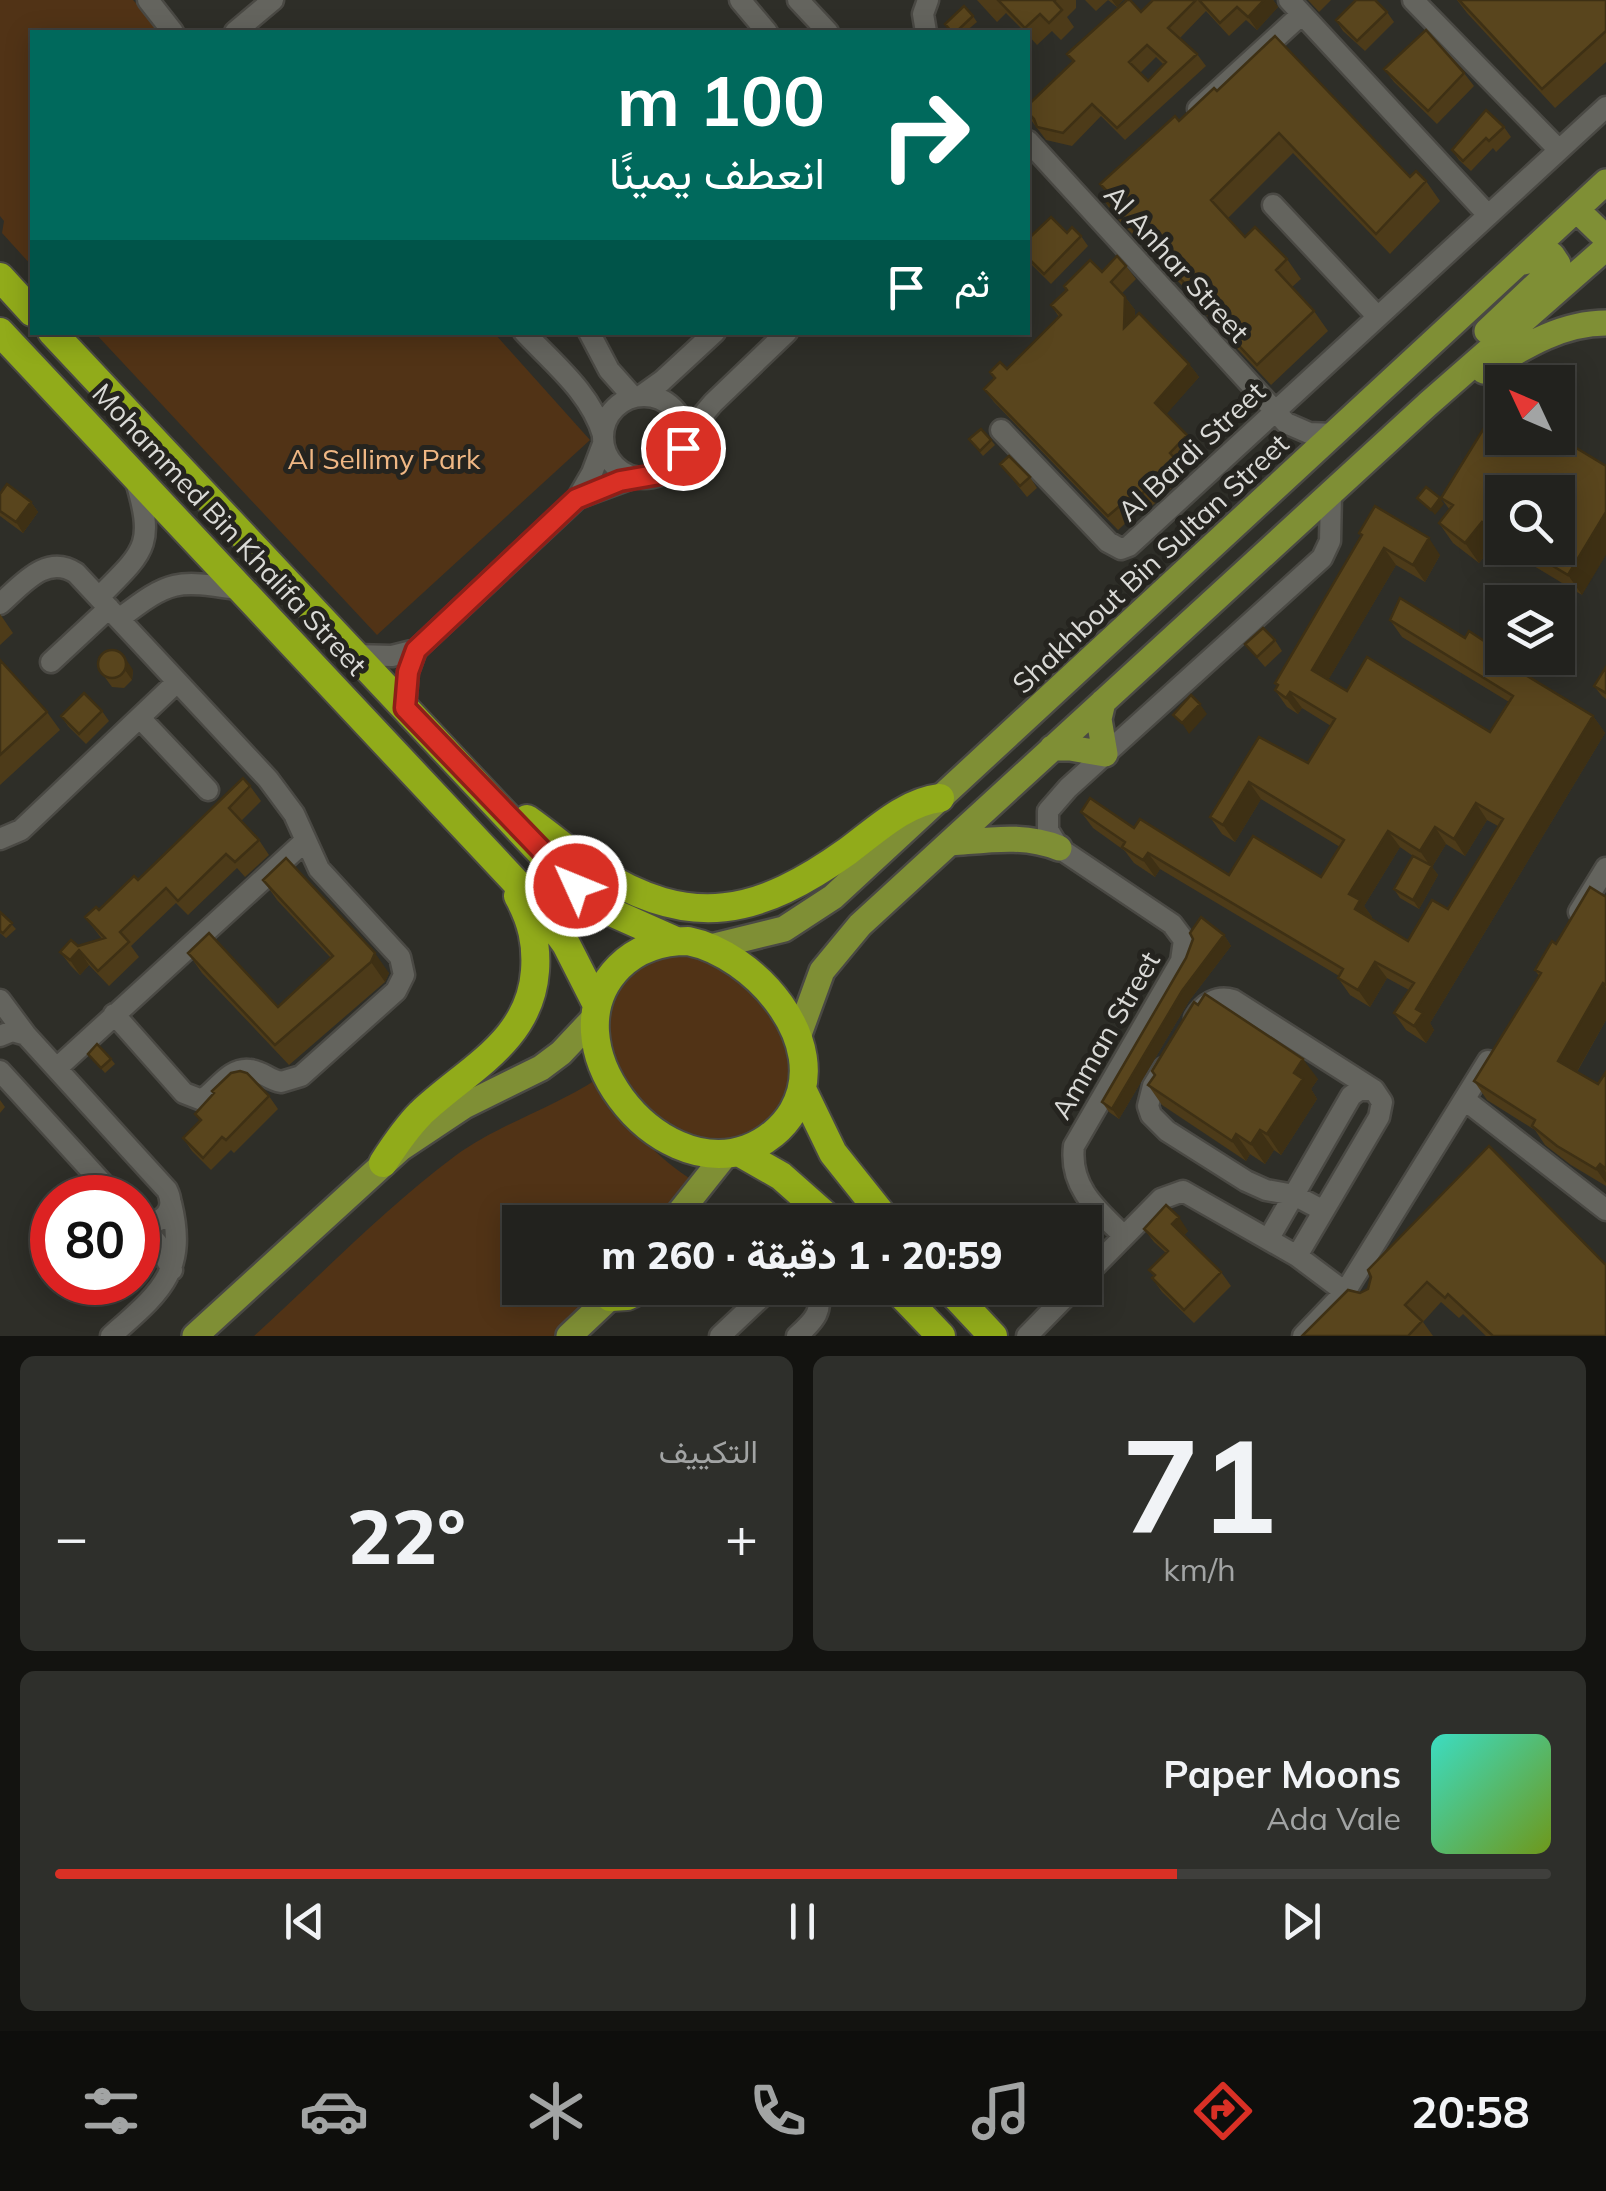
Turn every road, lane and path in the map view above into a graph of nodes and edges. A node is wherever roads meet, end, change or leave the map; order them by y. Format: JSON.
{"nodes":[{"id":1,"x":148,"y":0,"type":"edge"},
{"id":2,"x":273,"y":0,"type":"edge"},
{"id":3,"x":740,"y":0,"type":"edge"},
{"id":4,"x":798,"y":0,"type":"edge"},
{"id":5,"x":928,"y":0,"type":"edge"},
{"id":6,"x":1413,"y":0,"type":"edge"},
{"id":7,"x":1295,"y":7,"type":"edge"},
{"id":8,"x":171,"y":30,"type":"edge"},
{"id":9,"x":237,"y":30,"type":"edge"},
{"id":10,"x":765,"y":30,"type":"edge"},
{"id":11,"x":826,"y":30,"type":"edge"},
{"id":12,"x":926,"y":30,"type":"edge"},
{"id":13,"x":1606,"y":107,"type":"edge"},
{"id":14,"x":1189,"y":117,"type":"edge"},
{"id":15,"x":1030,"y":144,"type":"edge"},
{"id":16,"x":1559,"y":150,"type":"junction"},
{"id":17,"x":1606,"y":182,"type":"edge"},
{"id":18,"x":1273,"y":205,"type":"dead end"},
{"id":19,"x":1577,"y":210,"type":"junction"},
{"id":20,"x":1488,"y":216,"type":"junction"},
{"id":21,"x":1550,"y":234,"type":"junction"},
{"id":22,"x":1606,"y":238,"type":"edge"},
{"id":23,"x":1606,"y":248,"type":"edge"},
{"id":24,"x":1518,"y":263,"type":"junction"},
{"id":25,"x":1596,"y":276,"type":"edge"},
{"id":26,"x":0,"y":277,"type":"edge"},
{"id":27,"x":30,"y":310,"type":"edge"},
{"id":28,"x":1376,"y":316,"type":"junction"},
{"id":29,"x":1606,"y":323,"type":"edge"},
{"id":30,"x":0,"y":332,"type":"edge"},
{"id":31,"x":55,"y":335,"type":"edge"},
{"id":32,"x":527,"y":335,"type":"edge"},
{"id":33,"x":591,"y":335,"type":"edge"},
{"id":34,"x":711,"y":335,"type":"edge"},
{"id":35,"x":785,"y":335,"type":"edge"},
{"id":36,"x":637,"y":396,"type":"junction"},
{"id":37,"x":1428,"y":404,"type":"junction"},
{"id":38,"x":1280,"y":417,"type":"junction"},
{"id":39,"x":1001,"y":430,"type":"dead end"},
{"id":40,"x":1334,"y":434,"type":"junction"},
{"id":41,"x":685,"y":436,"type":"junction"},
{"id":42,"x":603,"y":440,"type":"junction"},
{"id":43,"x":1295,"y":470,"type":"junction"},
{"id":44,"x":1354,"y":472,"type":"junction"},
{"id":45,"x":134,"y":475,"type":"junction"},
{"id":46,"x":635,"y":477,"type":"junction"},
{"id":47,"x":1331,"y":494,"type":"junction"},
{"id":48,"x":576,"y":499,"type":"junction"},
{"id":49,"x":242,"y":590,"type":"junction"},
{"id":50,"x":0,"y":604,"type":"edge"},
{"id":51,"x":109,"y":608,"type":"junction"},
{"id":52,"x":416,"y":650,"type":"junction"},
{"id":53,"x":355,"y":655,"type":"junction"},
{"id":54,"x":52,"y":662,"type":"dead end"},
{"id":55,"x":178,"y":682,"type":"junction"},
{"id":56,"x":1103,"y":702,"type":"junction"},
{"id":57,"x":405,"y":708,"type":"junction"},
{"id":58,"x":140,"y":718,"type":"junction"},
{"id":59,"x":1052,"y":748,"type":"junction"},
{"id":60,"x":1105,"y":754,"type":"junction"},
{"id":61,"x":208,"y":790,"type":"dead end"},
{"id":62,"x":490,"y":798,"type":"junction"},
{"id":63,"x":940,"y":798,"type":"junction"},
{"id":64,"x":0,"y":840,"type":"edge"},
{"id":65,"x":304,"y":842,"type":"junction"},
{"id":66,"x":952,"y":843,"type":"junction"},
{"id":67,"x":1059,"y":848,"type":"junction"},
{"id":68,"x":500,"y":864,"type":"junction"},
{"id":69,"x":1605,"y":872,"type":"edge"},
{"id":70,"x":1573,"y":922,"type":"edge"},
{"id":71,"x":676,"y":941,"type":"junction"},
{"id":72,"x":711,"y":947,"type":"junction"},
{"id":73,"x":0,"y":1000,"type":"edge"},
{"id":74,"x":596,"y":1011,"type":"junction"},
{"id":75,"x":114,"y":1014,"type":"junction"},
{"id":76,"x":26,"y":1035,"type":"junction"},
{"id":77,"x":0,"y":1036,"type":"edge"},
{"id":78,"x":798,"y":1037,"type":"junction"},
{"id":79,"x":1494,"y":1051,"type":"edge"},
{"id":80,"x":56,"y":1068,"type":"junction"},
{"id":81,"x":0,"y":1071,"type":"edge"},
{"id":82,"x":802,"y":1088,"type":"junction"},
{"id":83,"x":1374,"y":1090,"type":"junction"},
{"id":84,"x":1465,"y":1100,"type":"junction"},
{"id":85,"x":732,"y":1153,"type":"junction"},
{"id":86,"x":383,"y":1163,"type":"junction"},
{"id":87,"x":95,"y":1175,"type":"edge"},
{"id":88,"x":1294,"y":1194,"type":"junction"},
{"id":89,"x":172,"y":1203,"type":"junction"},
{"id":90,"x":687,"y":1205,"type":"edge"},
{"id":91,"x":814,"y":1205,"type":"edge"},
{"id":92,"x":874,"y":1205,"type":"edge"},
{"id":93,"x":1322,"y":1210,"type":"junction"},
{"id":94,"x":1606,"y":1210,"type":"edge"},
{"id":95,"x":160,"y":1220,"type":"edge"},
{"id":96,"x":1124,"y":1236,"type":"junction"},
{"id":97,"x":1269,"y":1238,"type":"junction"},
{"id":98,"x":160,"y":1248,"type":"edge"},
{"id":99,"x":1297,"y":1256,"type":"junction"},
{"id":100,"x":1102,"y":1259,"type":"edge"},
{"id":101,"x":172,"y":1270,"type":"junction"},
{"id":102,"x":1349,"y":1286,"type":"junction"},
{"id":103,"x":1372,"y":1300,"type":"edge"},
{"id":104,"x":601,"y":1305,"type":"edge"},
{"id":105,"x":753,"y":1305,"type":"edge"},
{"id":106,"x":819,"y":1305,"type":"edge"},
{"id":107,"x":911,"y":1305,"type":"edge"},
{"id":108,"x":964,"y":1305,"type":"edge"},
{"id":109,"x":1057,"y":1305,"type":"edge"},
{"id":110,"x":112,"y":1336,"type":"edge"},
{"id":111,"x":195,"y":1336,"type":"edge"},
{"id":112,"x":569,"y":1336,"type":"edge"},
{"id":113,"x":720,"y":1336,"type":"edge"},
{"id":114,"x":798,"y":1336,"type":"edge"},
{"id":115,"x":941,"y":1336,"type":"edge"},
{"id":116,"x":993,"y":1336,"type":"edge"},
{"id":117,"x":1027,"y":1336,"type":"edge"},
{"id":118,"x":1303,"y":1336,"type":"edge"}],
"edges":[{"from":1,"to":8,"type":"street"},
{"from":2,"to":9,"type":"street"},
{"from":3,"to":10,"type":"street"},
{"from":4,"to":11,"type":"street"},
{"from":5,"to":12,"type":"street"},
{"from":6,"to":16,"type":"street"},
{"from":7,"to":14,"type":"street"},
{"from":7,"to":20,"type":"street"},
{"from":13,"to":16,"type":"street","name":"Al Bardi Street"},
{"from":15,"to":38,"type":"street","name":"Al Anhar Street"},
{"from":16,"to":20,"type":"street","name":"Al Bardi Street"},
{"from":17,"to":19,"type":"main road","name":"Shakhbout Bin Sultan Street"},
{"from":18,"to":28,"type":"street"},
{"from":19,"to":21,"type":"main road","name":"Shakhbout Bin Sultan Street"},
{"from":19,"to":22,"type":"main road"},
{"from":20,"to":28,"type":"street","name":"Al Bardi Street"},
{"from":21,"to":24,"type":"main road","name":"Shakhbout Bin Sultan Street"},
{"from":21,"to":25,"type":"main road"},
{"from":23,"to":25,"type":"main road"},
{"from":24,"to":40,"type":"main road","name":"Shakhbout Bin Sultan Street"},
{"from":24,"to":44,"type":"main road"},
{"from":25,"to":37,"type":"main road"},
{"from":26,"to":27,"type":"highway"},
{"from":28,"to":38,"type":"street","name":"Al Bardi Street"},
{"from":29,"to":37,"type":"main road"},
{"from":30,"to":45,"type":"highway","name":"Mohammed Bin Khalifa Street"},
{"from":31,"to":53,"type":"highway","name":"Mohammed Bin Khalifa Street"},
{"from":32,"to":42,"type":"street"},
{"from":33,"to":36,"type":"street"},
{"from":34,"to":36,"type":"street"},
{"from":35,"to":41,"type":"street"},
{"from":36,"to":41,"type":"street"},
{"from":36,"to":42,"type":"street"},
{"from":37,"to":44,"type":"main road"},
{"from":38,"to":39,"type":"street","name":"Al Bardi Street"},
{"from":38,"to":40,"type":"street"},
{"from":38,"to":43,"type":"street"},
{"from":40,"to":43,"type":"main road","name":"Shakhbout Bin Sultan Street"},
{"from":41,"to":46,"type":"street"},
{"from":42,"to":46,"type":"street"},
{"from":42,"to":48,"type":"street"},
{"from":43,"to":63,"type":"main road","name":"Shakhbout Bin Sultan Street"},
{"from":44,"to":47,"type":"main road"},
{"from":45,"to":49,"type":"highway","name":"Mohammed Bin Khalifa Street"},
{"from":45,"to":51,"type":"street"},
{"from":46,"to":48,"type":"street"},
{"from":47,"to":56,"type":"main road"},
{"from":47,"to":60,"type":"street"},
{"from":48,"to":52,"type":"street"},
{"from":49,"to":51,"type":"street"},
{"from":49,"to":68,"type":"highway","name":"Mohammed Bin Khalifa Street"},
{"from":50,"to":51,"type":"street"},
{"from":51,"to":54,"type":"street"},
{"from":51,"to":55,"type":"street"},
{"from":52,"to":53,"type":"street"},
{"from":52,"to":57,"type":"street"},
{"from":53,"to":57,"type":"highway","name":"Mohammed Bin Khalifa Street"},
{"from":55,"to":58,"type":"street"},
{"from":55,"to":65,"type":"street"},
{"from":56,"to":59,"type":"main road"},
{"from":56,"to":60,"type":"main road"},
{"from":57,"to":62,"type":"highway","name":"Mohammed Bin Khalifa Street"},
{"from":58,"to":61,"type":"street"},
{"from":58,"to":64,"type":"street"},
{"from":59,"to":60,"type":"main road"},
{"from":59,"to":66,"type":"main road"},
{"from":60,"to":67,"type":"street"},
{"from":62,"to":63,"type":"highway"},
{"from":62,"to":71,"type":"highway","name":"Mohammed Bin Khalifa Street"},
{"from":63,"to":72,"type":"main road","name":"Shakhbout Bin Sultan Street"},
{"from":65,"to":75,"type":"street"},
{"from":65,"to":75,"type":"street"},
{"from":66,"to":67,"type":"main road"},
{"from":66,"to":78,"type":"main road"},
{"from":67,"to":96,"type":"street","name":"Amman Street"},
{"from":68,"to":74,"type":"highway","name":"Mohammed Bin Khalifa Street"},
{"from":68,"to":86,"type":"highway"},
{"from":69,"to":70,"type":"street"},
{"from":71,"to":72,"type":"highway"},
{"from":71,"to":74,"type":"highway"},
{"from":72,"to":78,"type":"highway"},
{"from":73,"to":76,"type":"street"},
{"from":74,"to":85,"type":"highway"},
{"from":74,"to":86,"type":"main road"},
{"from":75,"to":80,"type":"street"},
{"from":76,"to":77,"type":"street"},
{"from":76,"to":80,"type":"street"},
{"from":78,"to":82,"type":"highway"},
{"from":79,"to":84,"type":"street"},
{"from":80,"to":89,"type":"street"},
{"from":81,"to":87,"type":"street"},
{"from":82,"to":85,"type":"highway"},
{"from":82,"to":92,"type":"highway"},
{"from":83,"to":88,"type":"street"},
{"from":83,"to":88,"type":"street"},
{"from":83,"to":93,"type":"street"},
{"from":84,"to":94,"type":"street"},
{"from":84,"to":102,"type":"street"},
{"from":85,"to":90,"type":"main road"},
{"from":85,"to":91,"type":"highway"},
{"from":86,"to":111,"type":"main road"},
{"from":88,"to":93,"type":"street"},
{"from":88,"to":97,"type":"street"},
{"from":89,"to":95,"type":"street"},
{"from":89,"to":101,"type":"street"},
{"from":93,"to":99,"type":"street"},
{"from":96,"to":97,"type":"street"},
{"from":96,"to":100,"type":"street"},
{"from":97,"to":99,"type":"street"},
{"from":98,"to":101,"type":"street"},
{"from":99,"to":102,"type":"street"},
{"from":101,"to":110,"type":"street"},
{"from":102,"to":103,"type":"street"},
{"from":102,"to":118,"type":"street"},
{"from":104,"to":112,"type":"main road"},
{"from":105,"to":113,"type":"street"},
{"from":106,"to":114,"type":"street"},
{"from":107,"to":115,"type":"highway"},
{"from":108,"to":116,"type":"highway"},
{"from":109,"to":117,"type":"street"}]}
